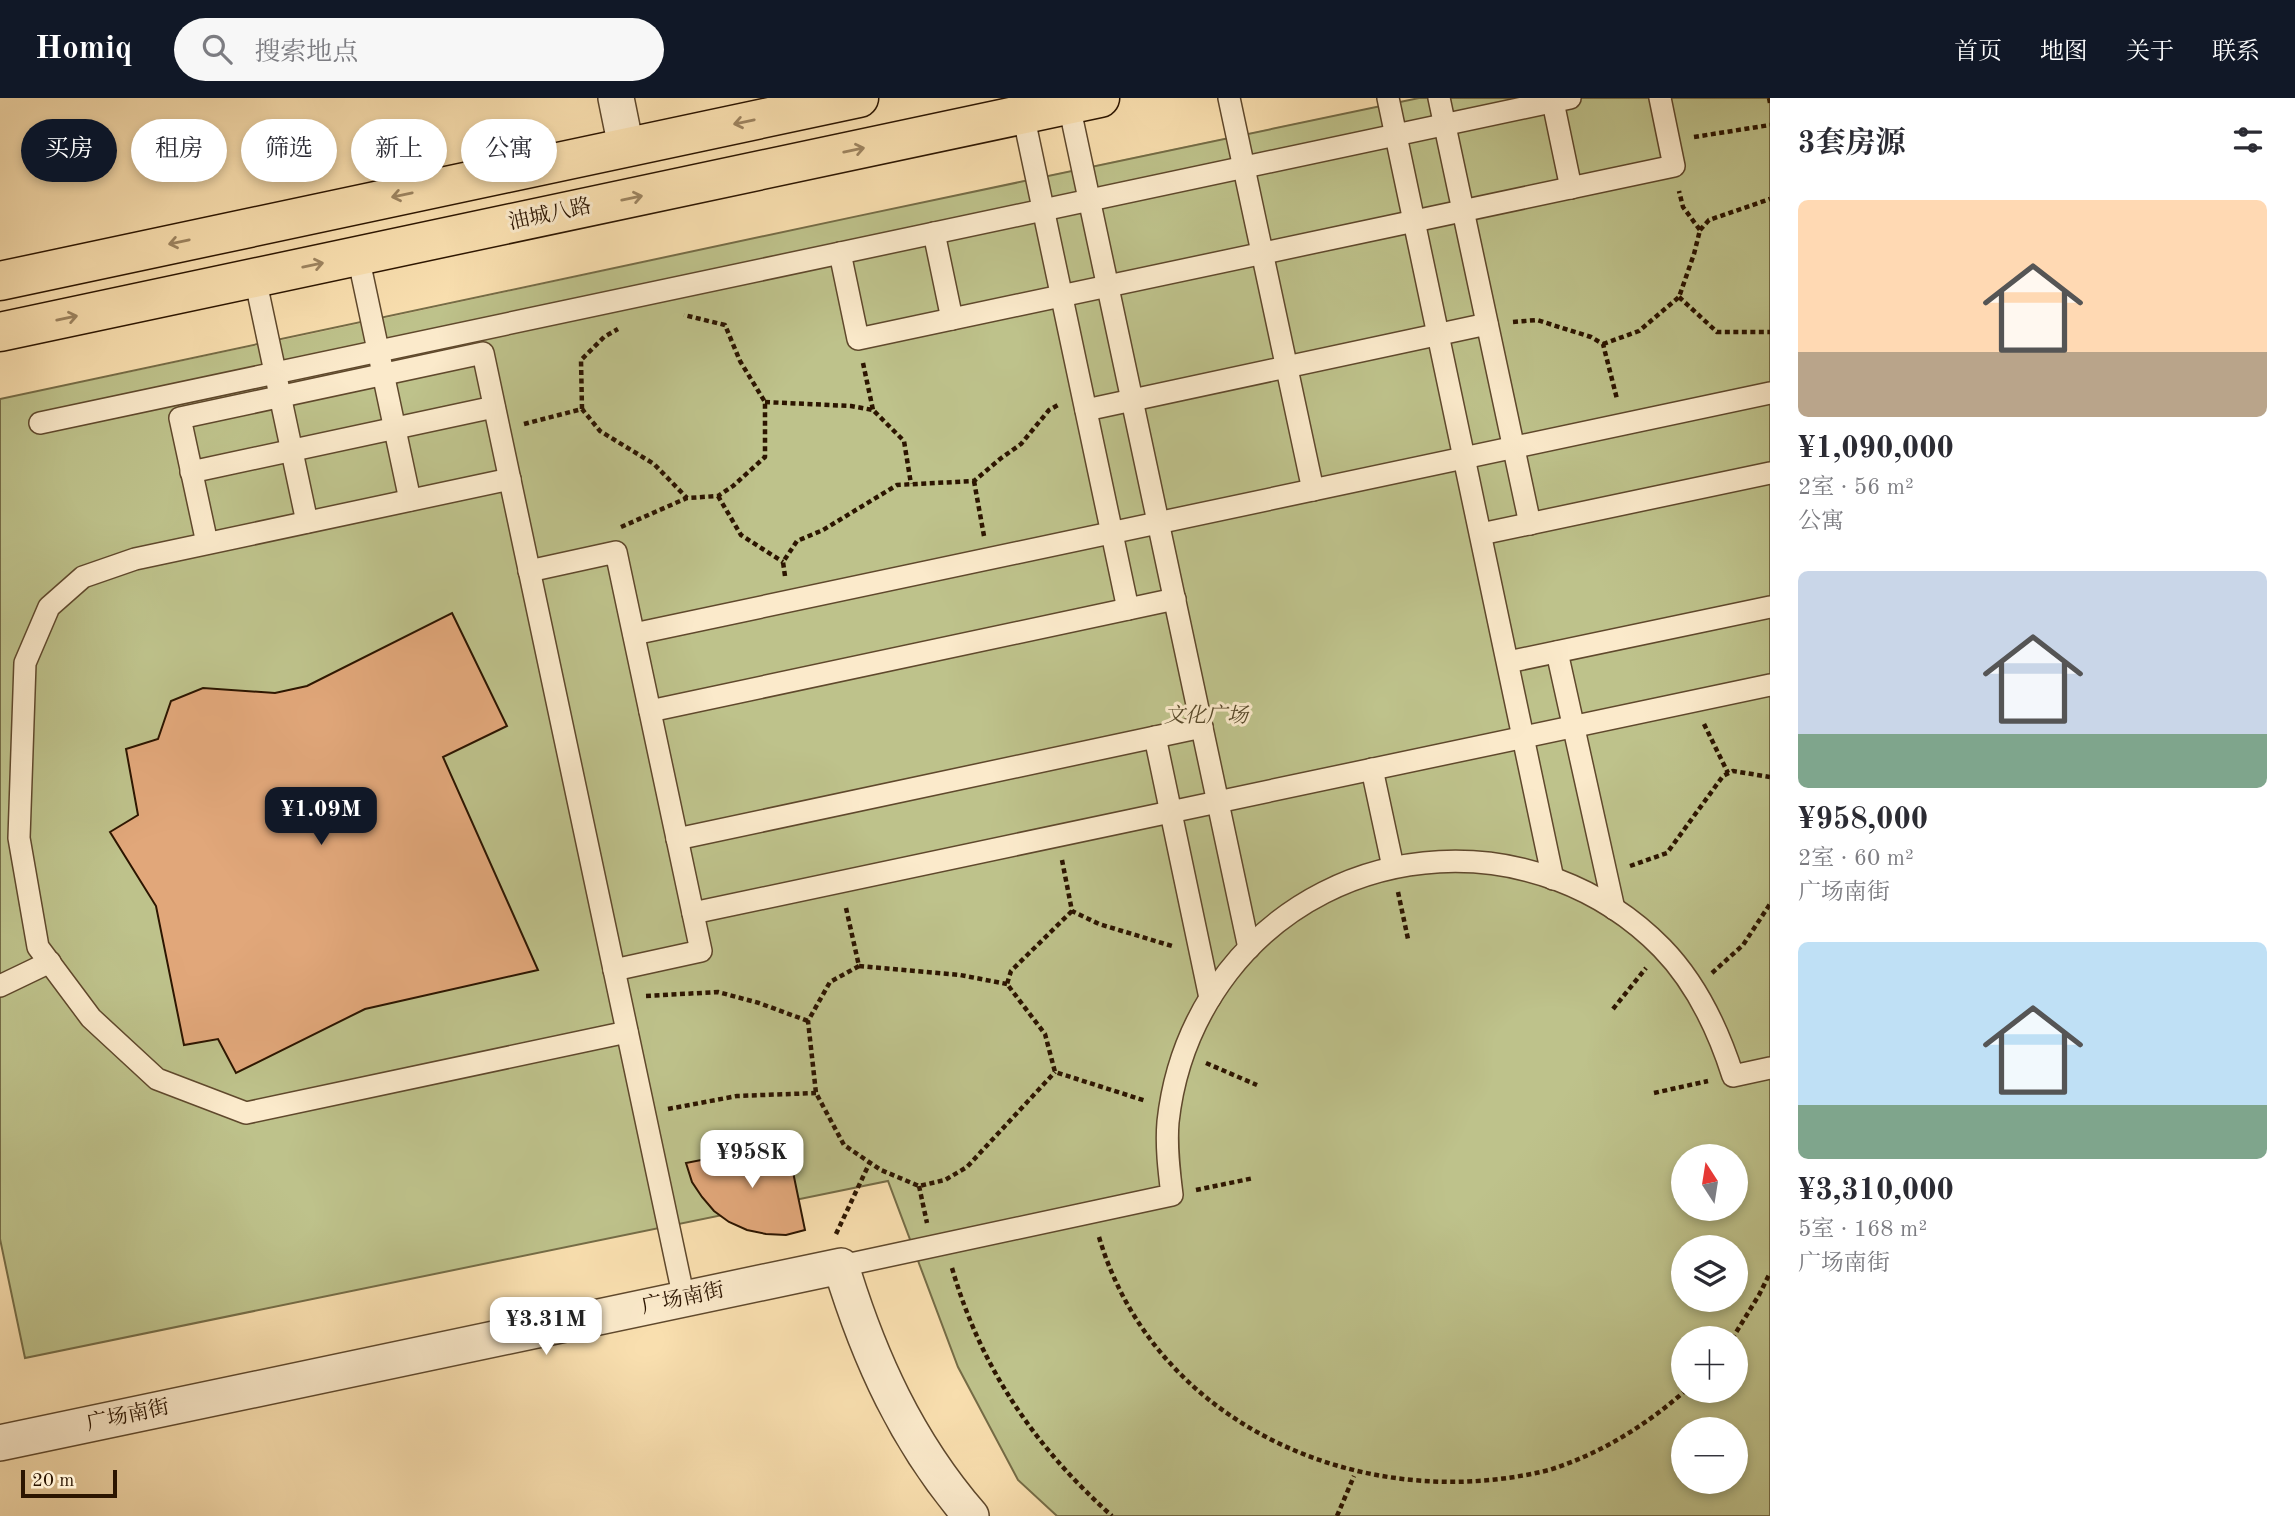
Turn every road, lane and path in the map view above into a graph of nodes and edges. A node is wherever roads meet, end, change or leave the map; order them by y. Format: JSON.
{"nodes":[{"id":1,"x":615,"y":98,"type":"edge"},
{"id":2,"x":859,"y":98,"type":"edge"},
{"id":3,"x":1229,"y":98,"type":"edge"},
{"id":4,"x":1388,"y":98,"type":"edge"},
{"id":5,"x":1439,"y":98,"type":"edge"},
{"id":6,"x":1660,"y":98,"type":"edge"},
{"id":7,"x":1769,"y":98,"type":"edge"},
{"id":8,"x":1562,"y":100,"type":"edge"},
{"id":9,"x":1085,"y":101,"type":"edge"},
{"id":10,"x":1770,"y":103,"type":"edge"},
{"id":11,"x":1023,"y":114,"type":"junction"},
{"id":12,"x":1445,"y":125,"type":"junction"},
{"id":13,"x":1770,"y":125,"type":"edge"},
{"id":14,"x":1396,"y":135,"type":"junction"},
{"id":15,"x":1669,"y":142,"type":"junction"},
{"id":16,"x":626,"y":147,"type":"junction"},
{"id":17,"x":1674,"y":166,"type":"junction"},
{"id":18,"x":1244,"y":167,"type":"junction"},
{"id":19,"x":1571,"y":188,"type":"junction"},
{"id":20,"x":1090,"y":200,"type":"junction"},
{"id":21,"x":1770,"y":200,"type":"edge"},
{"id":22,"x":1043,"y":210,"type":"junction"},
{"id":23,"x":1463,"y":211,"type":"junction"},
{"id":24,"x":1414,"y":221,"type":"junction"},
{"id":25,"x":1700,"y":230,"type":"junction"},
{"id":26,"x":934,"y":233,"type":"junction"},
{"id":27,"x":840,"y":253,"type":"junction"},
{"id":28,"x":1262,"y":253,"type":"junction"},
{"id":29,"x":358,"y":256,"type":"junction"},
{"id":30,"x":255,"y":278,"type":"junction"},
{"id":31,"x":0,"y":281,"type":"edge"},
{"id":32,"x":1108,"y":286,"type":"junction"},
{"id":33,"x":1062,"y":296,"type":"junction"},
{"id":34,"x":1679,"y":298,"type":"junction"},
{"id":35,"x":681,"y":314,"type":"dead end"},
{"id":36,"x":952,"y":319,"type":"junction"},
{"id":37,"x":1487,"y":324,"type":"junction"},
{"id":38,"x":623,"y":326,"type":"dead end"},
{"id":39,"x":0,"y":332,"type":"edge"},
{"id":40,"x":1770,"y":332,"type":"edge"},
{"id":41,"x":1438,"y":335,"type":"junction"},
{"id":42,"x":858,"y":339,"type":"junction"},
{"id":43,"x":1603,"y":344,"type":"junction"},
{"id":44,"x":378,"y":351,"type":"junction"},
{"id":45,"x":1286,"y":367,"type":"junction"},
{"id":46,"x":275,"y":373,"type":"junction"},
{"id":47,"x":383,"y":375,"type":"junction"},
{"id":48,"x":1770,"y":393,"type":"edge"},
{"id":49,"x":280,"y":397,"type":"junction"},
{"id":50,"x":1132,"y":400,"type":"junction"},
{"id":51,"x":765,"y":402,"type":"junction"},
{"id":52,"x":1085,"y":404,"type":"junction"},
{"id":53,"x":494,"y":407,"type":"junction"},
{"id":54,"x":582,"y":409,"type":"junction"},
{"id":55,"x":873,"y":410,"type":"junction"},
{"id":56,"x":40,"y":423,"type":"dead end"},
{"id":57,"x":1624,"y":424,"type":"junction"},
{"id":58,"x":394,"y":428,"type":"junction"},
{"id":59,"x":499,"y":430,"type":"junction"},
{"id":60,"x":1514,"y":447,"type":"junction"},
{"id":61,"x":291,"y":450,"type":"junction"},
{"id":62,"x":1464,"y":458,"type":"junction"},
{"id":63,"x":191,"y":472,"type":"junction"},
{"id":64,"x":1770,"y":473,"type":"edge"},
{"id":65,"x":510,"y":479,"type":"junction"},
{"id":66,"x":974,"y":481,"type":"junction"},
{"id":67,"x":911,"y":484,"type":"junction"},
{"id":68,"x":1312,"y":490,"type":"junction"},
{"id":69,"x":718,"y":496,"type":"junction"},
{"id":70,"x":687,"y":498,"type":"junction"},
{"id":71,"x":410,"y":500,"type":"junction"},
{"id":72,"x":307,"y":522,"type":"junction"},
{"id":73,"x":1158,"y":523,"type":"junction"},
{"id":74,"x":1530,"y":524,"type":"junction"},
{"id":75,"x":1112,"y":533,"type":"junction"},
{"id":76,"x":1480,"y":534,"type":"junction"},
{"id":77,"x":207,"y":544,"type":"junction"},
{"id":78,"x":616,"y":552,"type":"junction"},
{"id":79,"x":989,"y":559,"type":"junction"},
{"id":80,"x":783,"y":562,"type":"junction"},
{"id":81,"x":529,"y":570,"type":"junction"},
{"id":82,"x":1175,"y":599,"type":"junction"},
{"id":83,"x":790,"y":601,"type":"junction"},
{"id":84,"x":1770,"y":607,"type":"edge"},
{"id":85,"x":1128,"y":609,"type":"junction"},
{"id":86,"x":634,"y":634,"type":"junction"},
{"id":87,"x":1557,"y":652,"type":"junction"},
{"id":88,"x":1508,"y":662,"type":"junction"},
{"id":89,"x":1770,"y":684,"type":"edge"},
{"id":90,"x":1699,"y":700,"type":"junction"},
{"id":91,"x":650,"y":711,"type":"junction"},
{"id":92,"x":1573,"y":726,"type":"junction"},
{"id":93,"x":1202,"y":727,"type":"junction"},
{"id":94,"x":1524,"y":736,"type":"junction"},
{"id":95,"x":1156,"y":737,"type":"junction"},
{"id":96,"x":1372,"y":769,"type":"junction"},
{"id":97,"x":1728,"y":773,"type":"junction"},
{"id":98,"x":1770,"y":777,"type":"edge"},
{"id":99,"x":1218,"y":801,"type":"junction"},
{"id":100,"x":1171,"y":811,"type":"junction"},
{"id":101,"x":1057,"y":835,"type":"junction"},
{"id":102,"x":10,"y":838,"type":"edge"},
{"id":103,"x":677,"y":839,"type":"junction"},
{"id":104,"x":1393,"y":867,"type":"junction"},
{"id":105,"x":1605,"y":871,"type":"junction"},
{"id":106,"x":1553,"y":879,"type":"junction"},
{"id":107,"x":841,"y":881,"type":"junction"},
{"id":108,"x":1770,"y":904,"type":"edge"},
{"id":109,"x":1614,"y":909,"type":"junction"},
{"id":110,"x":1072,"y":911,"type":"junction"},
{"id":111,"x":693,"y":913,"type":"junction"},
{"id":112,"x":1408,"y":939,"type":"dead end"},
{"id":113,"x":1249,"y":948,"type":"junction"},
{"id":114,"x":1662,"y":948,"type":"junction"},
{"id":115,"x":1201,"y":952,"type":"junction"},
{"id":116,"x":50,"y":962,"type":"junction"},
{"id":117,"x":859,"y":966,"type":"junction"},
{"id":118,"x":614,"y":970,"type":"junction"},
{"id":119,"x":1007,"y":984,"type":"junction"},
{"id":120,"x":0,"y":986,"type":"edge"},
{"id":121,"x":1694,"y":989,"type":"junction"},
{"id":122,"x":620,"y":998,"type":"junction"},
{"id":123,"x":1210,"y":998,"type":"junction"},
{"id":124,"x":1613,"y":1009,"type":"dead end"},
{"id":125,"x":808,"y":1021,"type":"junction"},
{"id":126,"x":627,"y":1032,"type":"junction"},
{"id":127,"x":1183,"y":1053,"type":"junction"},
{"id":128,"x":1770,"y":1068,"type":"edge"},
{"id":129,"x":1055,"y":1072,"type":"junction"},
{"id":130,"x":1732,"y":1076,"type":"junction"},
{"id":131,"x":1257,"y":1085,"type":"dead end"},
{"id":132,"x":816,"y":1093,"type":"junction"},
{"id":133,"x":1654,"y":1093,"type":"dead end"},
{"id":134,"x":1170,"y":1109,"type":"junction"},
{"id":135,"x":645,"y":1114,"type":"junction"},
{"id":136,"x":870,"y":1162,"type":"junction"},
{"id":137,"x":1254,"y":1178,"type":"dead end"},
{"id":138,"x":919,"y":1186,"type":"junction"},
{"id":139,"x":1171,"y":1195,"type":"junction"},
{"id":140,"x":1092,"y":1212,"type":"junction"},
{"id":141,"x":938,"y":1245,"type":"junction"},
{"id":142,"x":841,"y":1266,"type":"junction"},
{"id":143,"x":1770,"y":1273,"type":"edge"},
{"id":144,"x":684,"y":1299,"type":"junction"},
{"id":145,"x":1740,"y":1326,"type":"edge"},
{"id":146,"x":1671,"y":1403,"type":"edge"},
{"id":147,"x":0,"y":1443,"type":"edge"},
{"id":148,"x":1354,"y":1476,"type":"junction"},
{"id":149,"x":1367,"y":1479,"type":"dead end"},
{"id":150,"x":1393,"y":1484,"type":"dead end"},
{"id":151,"x":971,"y":1516,"type":"edge"},
{"id":152,"x":1112,"y":1516,"type":"edge"},
{"id":153,"x":1337,"y":1516,"type":"edge"}],
"edges":[{"from":1,"to":16,"type":"street"},
{"from":2,"to":16,"type":"main road","one_way":true},
{"from":3,"to":18,"type":"street"},
{"from":4,"to":14,"type":"street"},
{"from":5,"to":12,"type":"street"},
{"from":6,"to":15,"type":"street"},
{"from":7,"to":10,"type":"path"},
{"from":8,"to":12,"type":"street"},
{"from":8,"to":19,"type":"street"},
{"from":9,"to":11,"type":"main road","name":"油城八路"},
{"from":9,"to":20,"type":"street"},
{"from":11,"to":22,"type":"street"},
{"from":29,"to":11,"type":"main road","name":"油城八路","one_way":true},
{"from":12,"to":14,"type":"street"},
{"from":12,"to":23,"type":"street"},
{"from":13,"to":15,"type":"path"},
{"from":14,"to":18,"type":"street"},
{"from":14,"to":24,"type":"street"},
{"from":15,"to":17,"type":"street"},
{"from":16,"to":31,"type":"main road","one_way":true},
{"from":17,"to":19,"type":"street"},
{"from":17,"to":25,"type":"path"},
{"from":18,"to":20,"type":"street"},
{"from":18,"to":28,"type":"street"},
{"from":19,"to":23,"type":"street"},
{"from":20,"to":22,"type":"street"},
{"from":20,"to":32,"type":"street"},
{"from":21,"to":25,"type":"path"},
{"from":22,"to":26,"type":"street"},
{"from":22,"to":33,"type":"street"},
{"from":23,"to":24,"type":"street"},
{"from":23,"to":37,"type":"street"},
{"from":24,"to":28,"type":"street"},
{"from":24,"to":41,"type":"street"},
{"from":25,"to":34,"type":"path"},
{"from":26,"to":27,"type":"street"},
{"from":26,"to":36,"type":"street"},
{"from":27,"to":42,"type":"street"},
{"from":27,"to":44,"type":"street"},
{"from":28,"to":32,"type":"street"},
{"from":28,"to":45,"type":"street"},
{"from":30,"to":29,"type":"main road","name":"油城八路","one_way":true},
{"from":29,"to":44,"type":"street"},
{"from":39,"to":30,"type":"main road","name":"油城八路","one_way":true},
{"from":30,"to":46,"type":"street"},
{"from":32,"to":33,"type":"street"},
{"from":32,"to":50,"type":"street"},
{"from":33,"to":36,"type":"street"},
{"from":33,"to":52,"type":"street"},
{"from":34,"to":40,"type":"path"},
{"from":34,"to":43,"type":"path"},
{"from":35,"to":51,"type":"path"},
{"from":36,"to":42,"type":"street"},
{"from":37,"to":41,"type":"street"},
{"from":37,"to":43,"type":"path"},
{"from":37,"to":60,"type":"street"},
{"from":38,"to":54,"type":"path"},
{"from":41,"to":45,"type":"street"},
{"from":41,"to":62,"type":"street"},
{"from":42,"to":55,"type":"path"},
{"from":43,"to":57,"type":"path"},
{"from":44,"to":46,"type":"street"},
{"from":44,"to":47,"type":"street"},
{"from":45,"to":50,"type":"street"},
{"from":45,"to":68,"type":"street"},
{"from":46,"to":49,"type":"street"},
{"from":46,"to":56,"type":"street"},
{"from":47,"to":49,"type":"street"},
{"from":47,"to":53,"type":"street"},
{"from":47,"to":58,"type":"street"},
{"from":48,"to":57,"type":"street"},
{"from":49,"to":61,"type":"street"},
{"from":49,"to":63,"type":"street"},
{"from":50,"to":52,"type":"street"},
{"from":50,"to":73,"type":"street"},
{"from":51,"to":55,"type":"path"},
{"from":51,"to":69,"type":"path"},
{"from":52,"to":66,"type":"path"},
{"from":52,"to":75,"type":"street"},
{"from":53,"to":58,"type":"street"},
{"from":53,"to":59,"type":"street"},
{"from":54,"to":59,"type":"path"},
{"from":54,"to":70,"type":"path"},
{"from":55,"to":67,"type":"path"},
{"from":57,"to":60,"type":"street"},
{"from":58,"to":61,"type":"street"},
{"from":58,"to":71,"type":"street"},
{"from":59,"to":65,"type":"street"},
{"from":60,"to":62,"type":"street"},
{"from":60,"to":74,"type":"street"},
{"from":61,"to":63,"type":"street"},
{"from":61,"to":72,"type":"street"},
{"from":62,"to":68,"type":"street"},
{"from":62,"to":76,"type":"street"},
{"from":63,"to":77,"type":"street"},
{"from":64,"to":74,"type":"street"},
{"from":65,"to":71,"type":"street"},
{"from":65,"to":81,"type":"street"},
{"from":66,"to":67,"type":"path"},
{"from":66,"to":79,"type":"path"},
{"from":67,"to":80,"type":"path"},
{"from":68,"to":73,"type":"street"},
{"from":69,"to":70,"type":"path"},
{"from":69,"to":80,"type":"path"},
{"from":70,"to":78,"type":"path"},
{"from":71,"to":72,"type":"street"},
{"from":72,"to":77,"type":"street"},
{"from":73,"to":75,"type":"street"},
{"from":73,"to":82,"type":"street"},
{"from":74,"to":76,"type":"street"},
{"from":75,"to":79,"type":"street"},
{"from":75,"to":85,"type":"street"},
{"from":76,"to":88,"type":"street"},
{"from":77,"to":102,"type":"street"},
{"from":78,"to":81,"type":"street"},
{"from":78,"to":86,"type":"street"},
{"from":79,"to":83,"type":"street"},
{"from":80,"to":83,"type":"path"},
{"from":81,"to":118,"type":"street"},
{"from":82,"to":85,"type":"street"},
{"from":82,"to":93,"type":"street"},
{"from":83,"to":86,"type":"street"},
{"from":84,"to":87,"type":"street"},
{"from":85,"to":91,"type":"street"},
{"from":86,"to":91,"type":"street"},
{"from":87,"to":88,"type":"street"},
{"from":87,"to":92,"type":"street"},
{"from":88,"to":94,"type":"street"},
{"from":89,"to":90,"type":"street"},
{"from":90,"to":92,"type":"street"},
{"from":90,"to":97,"type":"path"},
{"from":91,"to":103,"type":"street"},
{"from":92,"to":94,"type":"street"},
{"from":92,"to":105,"type":"street"},
{"from":93,"to":95,"type":"street"},
{"from":93,"to":99,"type":"street"},
{"from":94,"to":96,"type":"street"},
{"from":94,"to":106,"type":"street"},
{"from":95,"to":100,"type":"street"},
{"from":95,"to":103,"type":"street"},
{"from":96,"to":99,"type":"street"},
{"from":96,"to":104,"type":"street"},
{"from":97,"to":98,"type":"path"},
{"from":97,"to":105,"type":"path"},
{"from":99,"to":100,"type":"street"},
{"from":99,"to":113,"type":"street"},
{"from":100,"to":101,"type":"street"},
{"from":100,"to":115,"type":"street"},
{"from":101,"to":107,"type":"street"},
{"from":101,"to":110,"type":"path"},
{"from":102,"to":116,"type":"street"},
{"from":103,"to":111,"type":"street"},
{"from":104,"to":106,"type":"street"},
{"from":104,"to":112,"type":"path"},
{"from":104,"to":113,"type":"street"},
{"from":105,"to":109,"type":"street"},
{"from":106,"to":109,"type":"street"},
{"from":107,"to":111,"type":"street"},
{"from":107,"to":117,"type":"path"},
{"from":108,"to":121,"type":"path"},
{"from":109,"to":114,"type":"street"},
{"from":110,"to":115,"type":"path"},
{"from":110,"to":119,"type":"path"},
{"from":111,"to":118,"type":"street"},
{"from":113,"to":123,"type":"street"},
{"from":114,"to":121,"type":"street"},
{"from":114,"to":124,"type":"path"},
{"from":115,"to":123,"type":"street"},
{"from":116,"to":120,"type":"street"},
{"from":116,"to":126,"type":"street"},
{"from":117,"to":119,"type":"path"},
{"from":117,"to":125,"type":"path"},
{"from":118,"to":122,"type":"street"},
{"from":119,"to":129,"type":"path"},
{"from":121,"to":130,"type":"street"},
{"from":122,"to":125,"type":"path"},
{"from":122,"to":126,"type":"street"},
{"from":123,"to":127,"type":"street"},
{"from":125,"to":132,"type":"path"},
{"from":126,"to":135,"type":"street"},
{"from":127,"to":131,"type":"path"},
{"from":127,"to":134,"type":"street"},
{"from":128,"to":130,"type":"street"},
{"from":129,"to":134,"type":"path"},
{"from":129,"to":138,"type":"path"},
{"from":130,"to":133,"type":"path"},
{"from":132,"to":135,"type":"path"},
{"from":132,"to":136,"type":"path"},
{"from":134,"to":139,"type":"street"},
{"from":135,"to":144,"type":"street"},
{"from":136,"to":138,"type":"path"},
{"from":136,"to":142,"type":"path"},
{"from":137,"to":139,"type":"path"},
{"from":138,"to":141,"type":"path"},
{"from":139,"to":140,"type":"street"},
{"from":140,"to":141,"type":"street"},
{"from":140,"to":148,"type":"path"},
{"from":141,"to":142,"type":"street"},
{"from":141,"to":152,"type":"path"},
{"from":142,"to":144,"type":"street","name":"广场南街"},
{"from":142,"to":151,"type":"street"},
{"from":143,"to":145,"type":"path"},
{"from":144,"to":147,"type":"street","name":"广场南街"},
{"from":146,"to":150,"type":"path"},
{"from":148,"to":149,"type":"path"},
{"from":148,"to":153,"type":"path"}]}
